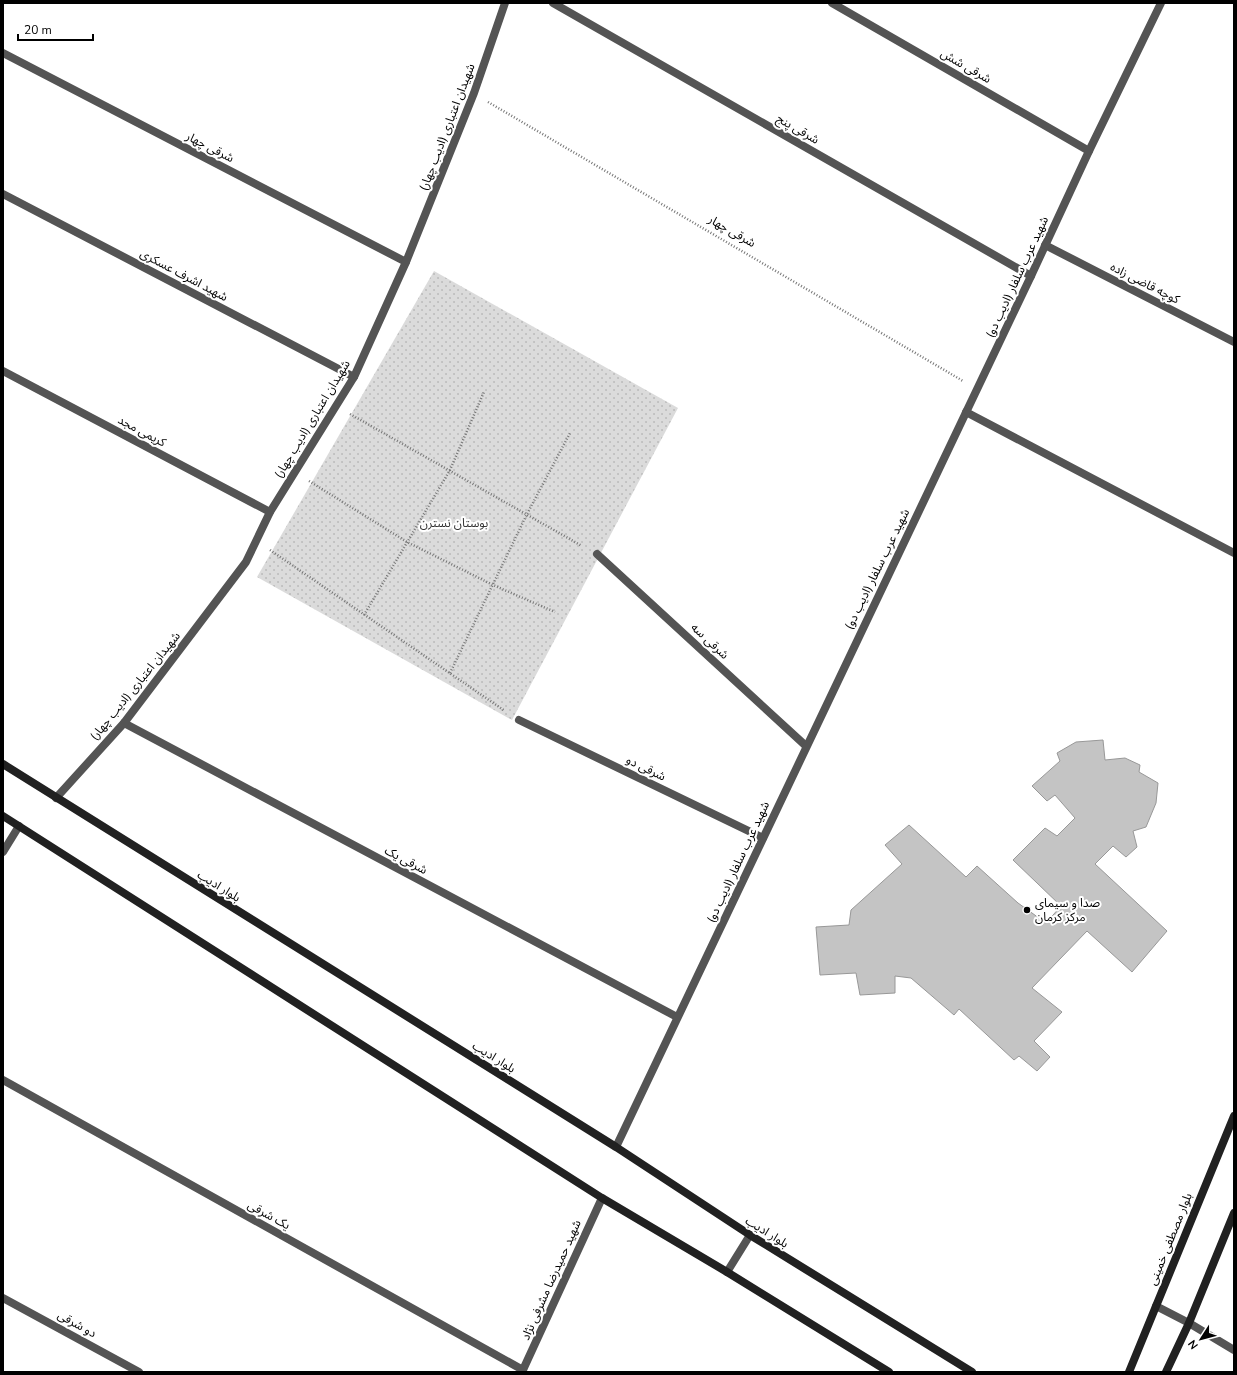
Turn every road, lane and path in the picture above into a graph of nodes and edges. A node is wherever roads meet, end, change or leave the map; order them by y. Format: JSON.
{"nodes":[{"id":1,"x":505,"y":3,"type":"edge"},
{"id":2,"x":553,"y":3,"type":"edge"},
{"id":3,"x":832,"y":3,"type":"edge"},
{"id":4,"x":1161,"y":3,"type":"edge"},
{"id":5,"x":3,"y":53,"type":"edge"},
{"id":6,"x":474,"y":93,"type":"junction"},
{"id":7,"x":1089,"y":150,"type":"junction"},
{"id":8,"x":3,"y":194,"type":"edge"},
{"id":9,"x":1045,"y":245,"type":"junction"},
{"id":10,"x":406,"y":262,"type":"junction"},
{"id":11,"x":1031,"y":276,"type":"junction"},
{"id":12,"x":1234,"y":342,"type":"edge"},
{"id":13,"x":3,"y":370,"type":"edge"},
{"id":14,"x":354,"y":377,"type":"junction"},
{"id":15,"x":977,"y":389,"type":"junction"},
{"id":16,"x":484,"y":392,"type":"dead end"},
{"id":17,"x":336,"y":406,"type":"junction"},
{"id":18,"x":966,"y":412,"type":"junction"},
{"id":19,"x":570,"y":433,"type":"dead end"},
{"id":20,"x":450,"y":470,"type":"junction"},
{"id":21,"x":295,"y":472,"type":"junction"},
{"id":22,"x":270,"y":512,"type":"junction"},
{"id":23,"x":527,"y":514,"type":"junction"},
{"id":24,"x":256,"y":541,"type":"junction"},
{"id":25,"x":407,"y":542,"type":"junction"},
{"id":26,"x":1234,"y":553,"type":"edge"},
{"id":27,"x":597,"y":554,"type":"joint"},
{"id":28,"x":493,"y":585,"type":"junction"},
{"id":29,"x":555,"y":612,"type":"dead end"},
{"id":30,"x":364,"y":615,"type":"junction"},
{"id":31,"x":450,"y":673,"type":"junction"},
{"id":32,"x":519,"y":720,"type":"joint"},
{"id":33,"x":124,"y":723,"type":"junction"},
{"id":34,"x":806,"y":746,"type":"junction"},
{"id":35,"x":3,"y":764,"type":"edge"},
{"id":36,"x":56,"y":798,"type":"junction"},
{"id":37,"x":3,"y":816,"type":"edge"},
{"id":38,"x":19,"y":826,"type":"junction"},
{"id":39,"x":762,"y":838,"type":"junction"},
{"id":40,"x":3,"y":852,"type":"edge"},
{"id":41,"x":677,"y":1017,"type":"junction"},
{"id":42,"x":3,"y":1080,"type":"edge"},
{"id":43,"x":1234,"y":1116,"type":"edge"},
{"id":44,"x":616,"y":1147,"type":"junction"},
{"id":45,"x":602,"y":1198,"type":"junction"},
{"id":46,"x":1234,"y":1213,"type":"edge"},
{"id":47,"x":750,"y":1235,"type":"junction"},
{"id":48,"x":727,"y":1272,"type":"junction"},
{"id":49,"x":3,"y":1298,"type":"edge"},
{"id":50,"x":1156,"y":1306,"type":"junction"},
{"id":51,"x":1189,"y":1323,"type":"junction"},
{"id":52,"x":1234,"y":1350,"type":"edge"},
{"id":53,"x":523,"y":1371,"type":"edge"},
{"id":54,"x":139,"y":1372,"type":"edge"},
{"id":55,"x":889,"y":1372,"type":"edge"},
{"id":56,"x":972,"y":1372,"type":"edge"},
{"id":57,"x":1130,"y":1372,"type":"edge"},
{"id":58,"x":1166,"y":1372,"type":"edge"}],
"edges":[{"from":1,"to":6,"type":"street","name":"شهیدان اعتباری (ادیب چهار)"},
{"from":2,"to":11,"type":"street","name":"شرقی پنج"},
{"from":3,"to":7,"type":"street","name":"شرقی شش"},
{"from":4,"to":7,"type":"street","name":"شهید عرب سلفار (ادیب دو)"},
{"from":5,"to":10,"type":"street","name":"شرقی چهار"},
{"from":6,"to":10,"type":"street","name":"شهیدان اعتباری (ادیب چهار)"},
{"from":6,"to":15,"type":"path","name":"شرقی چهار"},
{"from":7,"to":9,"type":"street","name":"شهید عرب سلفار (ادیب دو)"},
{"from":8,"to":14,"type":"street","name":"شهید اشرف عسکری"},
{"from":9,"to":11,"type":"street","name":"شهید عرب سلفار (ادیب دو)"},
{"from":9,"to":12,"type":"street","name":"کوچه قاضی زاده"},
{"from":10,"to":14,"type":"street","name":"شهیدان اعتباری (ادیب چهار)"},
{"from":11,"to":15,"type":"street","name":"شهید عرب سلفار (ادیب دو)"},
{"from":13,"to":22,"type":"street","name":"کریمی مجد"},
{"from":14,"to":17,"type":"street","name":"شهیدان اعتباری (ادیب چهار)"},
{"from":15,"to":18,"type":"street","name":"شهید عرب سلفار (ادیب دو)"},
{"from":16,"to":20,"type":"path"},
{"from":17,"to":20,"type":"path"},
{"from":17,"to":21,"type":"street","name":"شهیدان اعتباری (ادیب چهار)"},
{"from":18,"to":26,"type":"street"},
{"from":18,"to":34,"type":"street","name":"شهید عرب سلفار (ادیب دو)"},
{"from":19,"to":23,"type":"path"},
{"from":20,"to":23,"type":"path"},
{"from":20,"to":25,"type":"path"},
{"from":21,"to":22,"type":"street","name":"شهیدان اعتباری (ادیب چهار)"},
{"from":21,"to":25,"type":"path"},
{"from":22,"to":24,"type":"street","name":"شهیدان اعتباری (ادیب چهار)"},
{"from":23,"to":27,"type":"path"},
{"from":23,"to":28,"type":"path"},
{"from":24,"to":30,"type":"path"},
{"from":24,"to":33,"type":"street","name":"شهیدان اعتباری (ادیب چهار)"},
{"from":25,"to":28,"type":"path"},
{"from":25,"to":30,"type":"path"},
{"from":27,"to":34,"type":"street","name":"شرقی سه"},
{"from":28,"to":29,"type":"path"},
{"from":28,"to":31,"type":"path"},
{"from":30,"to":31,"type":"path"},
{"from":31,"to":32,"type":"path"},
{"from":32,"to":39,"type":"street","name":"شرقی دو"},
{"from":33,"to":36,"type":"street","name":"شهیدان اعتباری (ادیب چهار)"},
{"from":33,"to":41,"type":"street","name":"شرقی یک"},
{"from":34,"to":39,"type":"street","name":"شهید عرب سلفار (ادیب دو)"},
{"from":35,"to":36,"type":"main road","name":"بلوار ادیب"},
{"from":36,"to":44,"type":"main road","name":"بلوار ادیب"},
{"from":37,"to":38,"type":"main road"},
{"from":38,"to":40,"type":"street"},
{"from":38,"to":45,"type":"main road"},
{"from":39,"to":41,"type":"street","name":"شهید عرب سلفار (ادیب دو)"},
{"from":41,"to":44,"type":"street","name":"شهید عرب سلفار (ادیب دو)"},
{"from":42,"to":53,"type":"street","name":"یک شرقی"},
{"from":43,"to":50,"type":"main road","name":"بلوار مصطفی خمینی"},
{"from":44,"to":47,"type":"main road","name":"بلوار ادیب"},
{"from":45,"to":48,"type":"main road"},
{"from":45,"to":53,"type":"street","name":"شهید حمیدرضا مشرفی نژاد"},
{"from":46,"to":51,"type":"main road"},
{"from":47,"to":48,"type":"street"},
{"from":47,"to":56,"type":"main road","name":"بلوار ادیب"},
{"from":48,"to":55,"type":"main road"},
{"from":49,"to":54,"type":"street","name":"دو شرقی"},
{"from":50,"to":51,"type":"street"},
{"from":50,"to":57,"type":"main road","name":"بلوار مصطفی خمینی"},
{"from":51,"to":52,"type":"street"},
{"from":51,"to":58,"type":"main road"}]}
